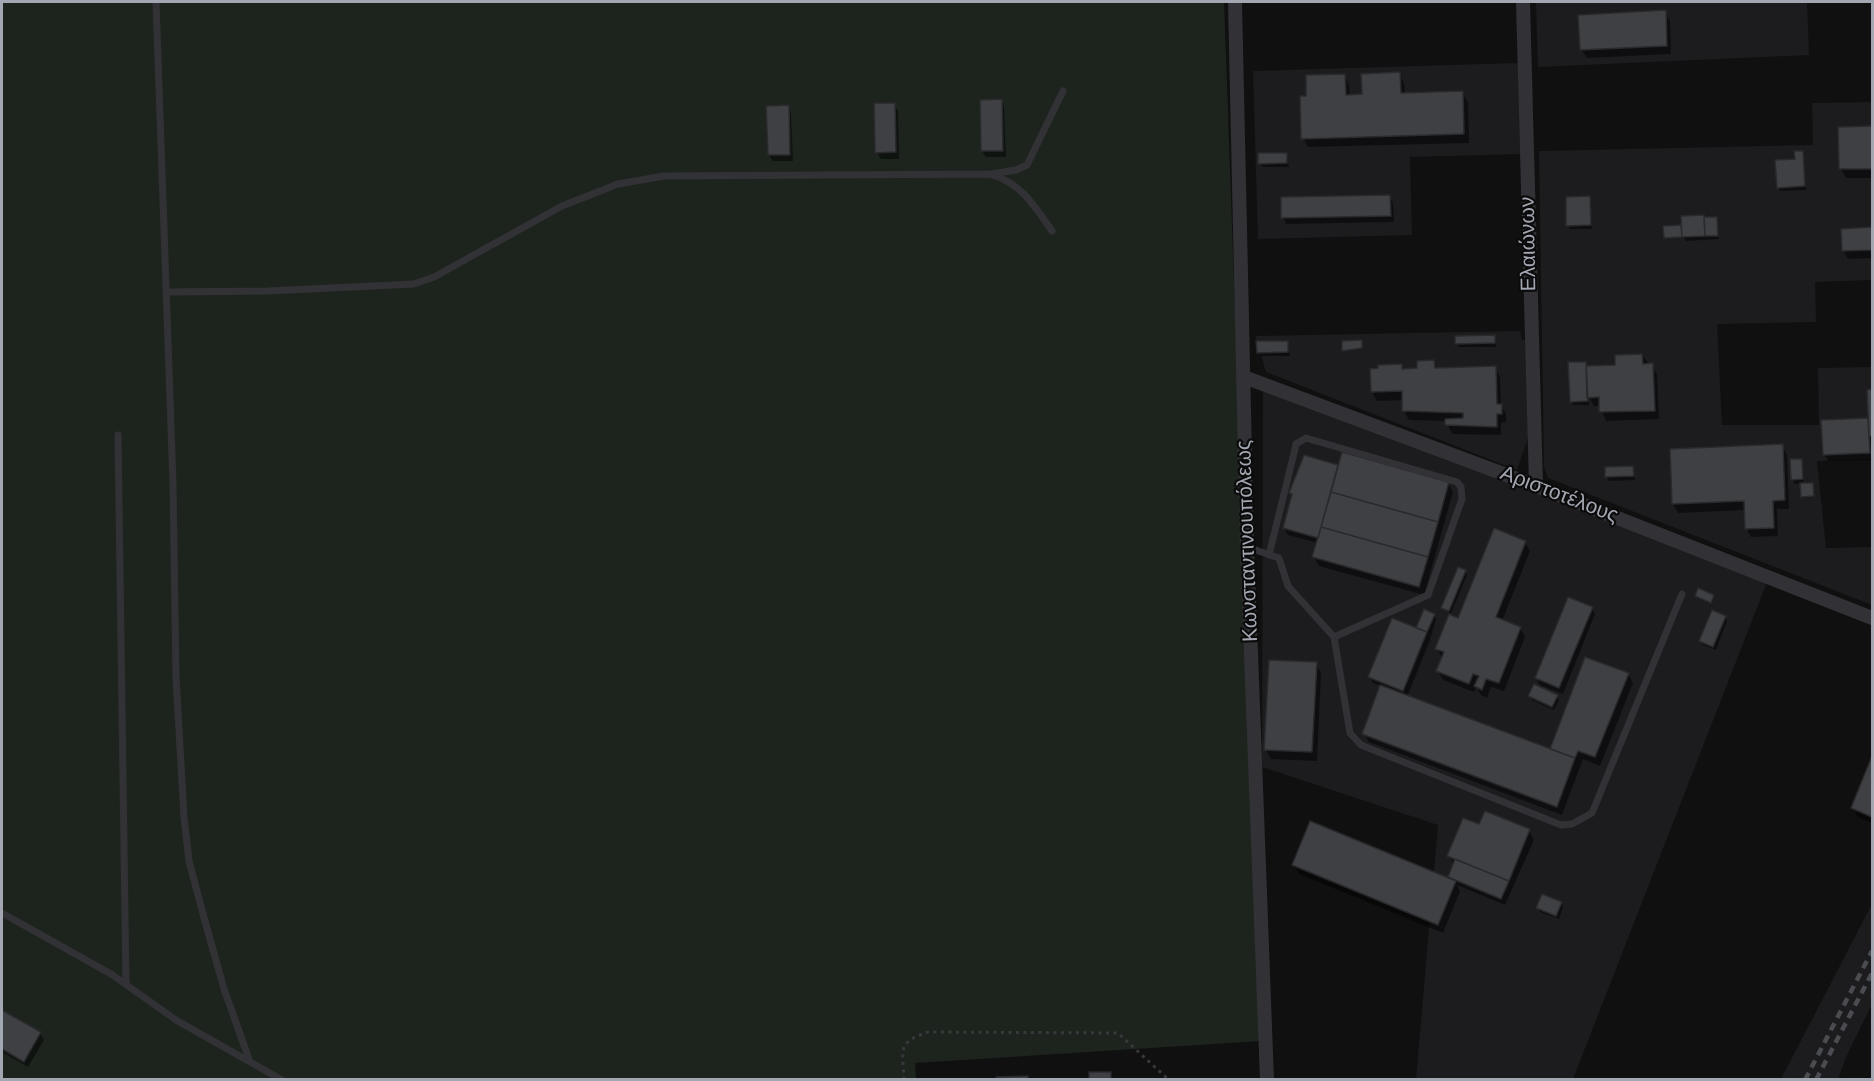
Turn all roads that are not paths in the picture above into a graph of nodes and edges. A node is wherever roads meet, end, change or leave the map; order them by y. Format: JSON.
{"nodes":[{"id":1,"x":156,"y":2,"type":"edge"},
{"id":2,"x":1235,"y":2,"type":"edge"},
{"id":3,"x":1523,"y":2,"type":"edge"},
{"id":4,"x":1063,"y":91,"type":"dead end"},
{"id":5,"x":991,"y":174,"type":"junction"},
{"id":6,"x":1052,"y":231,"type":"dead end"},
{"id":7,"x":166,"y":292,"type":"junction"},
{"id":8,"x":1244,"y":376,"type":"junction"},
{"id":9,"x":118,"y":435,"type":"dead end"},
{"id":10,"x":1536,"y":486,"type":"junction"},
{"id":11,"x":1247,"y":547,"type":"junction"},
{"id":12,"x":1269,"y":555,"type":"junction"},
{"id":13,"x":1683,"y":594,"type":"dead end"},
{"id":14,"x":1872,"y":618,"type":"edge"},
{"id":15,"x":1334,"y":637,"type":"junction"},
{"id":16,"x":2,"y":913,"type":"edge"},
{"id":17,"x":126,"y":984,"type":"junction"},
{"id":18,"x":250,"y":1062,"type":"junction"},
{"id":19,"x":282,"y":1080,"type":"edge"},
{"id":20,"x":1267,"y":1080,"type":"edge"}],
"edges":[{"from":1,"to":7,"type":"lane"},
{"from":2,"to":8,"type":"street","name":"Κωνσταντινουπόλεως"},
{"from":3,"to":10,"type":"street","name":"Ελαιώνων"},
{"from":4,"to":5,"type":"lane"},
{"from":5,"to":6,"type":"lane"},
{"from":5,"to":7,"type":"lane"},
{"from":7,"to":18,"type":"lane"},
{"from":8,"to":10,"type":"street","name":"Αριστοτέλους"},
{"from":8,"to":11,"type":"street","name":"Κωνσταντινουπόλεως"},
{"from":9,"to":17,"type":"lane"},
{"from":10,"to":14,"type":"street","name":"Αριστοτέλους"},
{"from":11,"to":12,"type":"lane"},
{"from":11,"to":20,"type":"street","name":"Κωνσταντινουπόλεως"},
{"from":12,"to":15,"type":"lane"},
{"from":12,"to":15,"type":"lane"},
{"from":13,"to":15,"type":"lane"},
{"from":16,"to":17,"type":"lane"},
{"from":17,"to":18,"type":"lane"},
{"from":18,"to":19,"type":"lane"}]}
